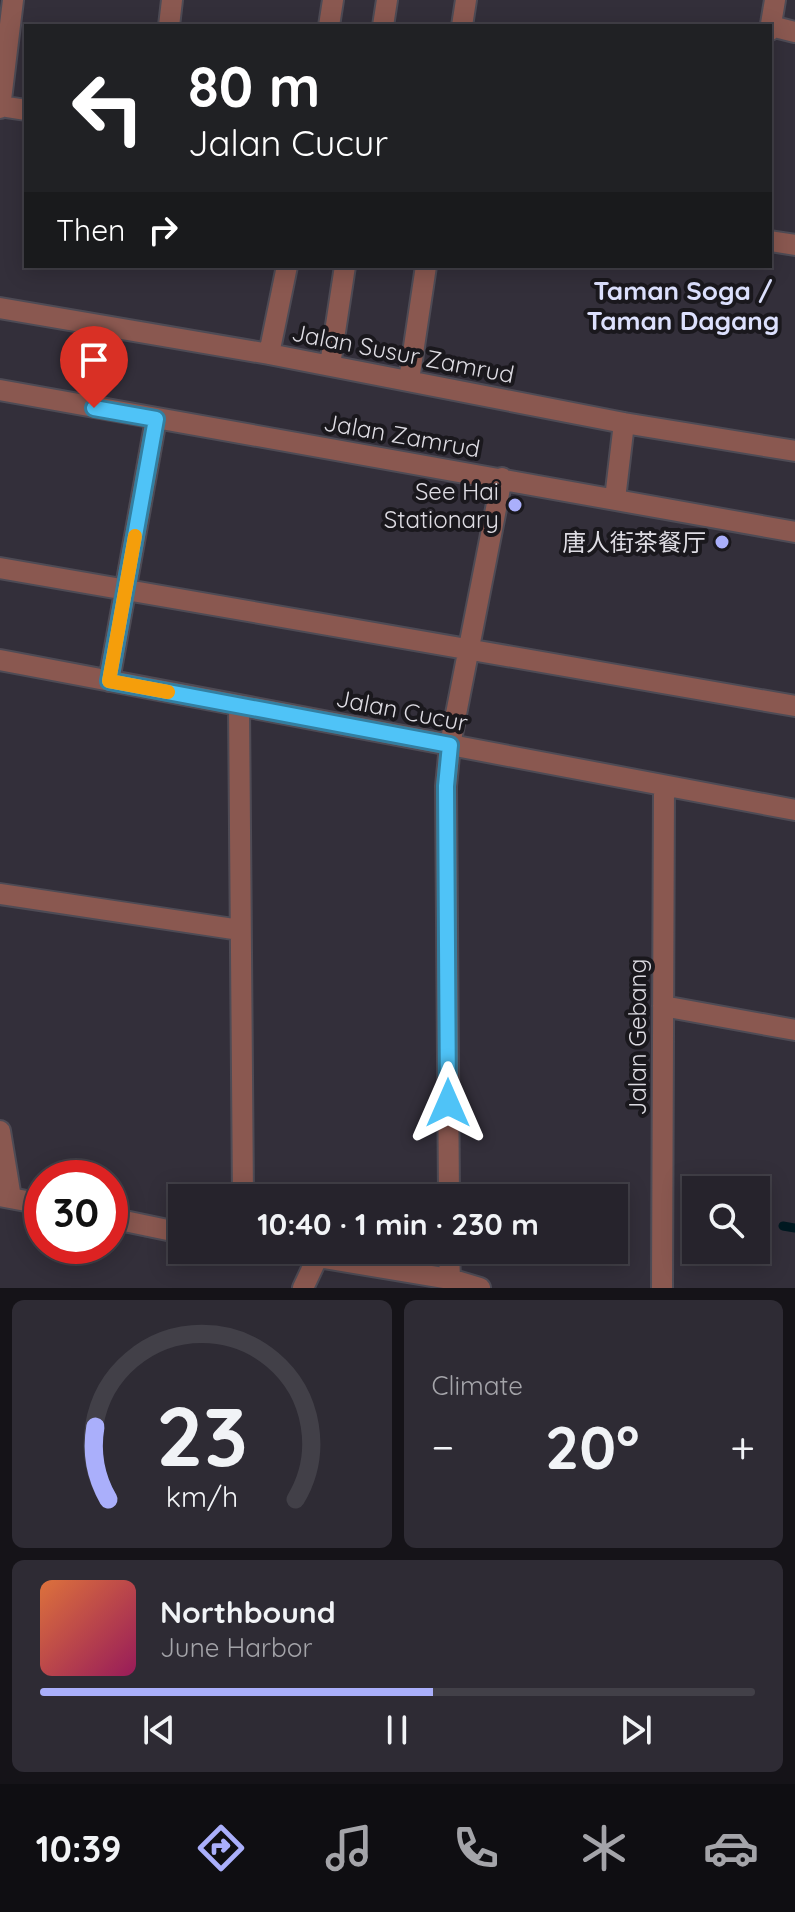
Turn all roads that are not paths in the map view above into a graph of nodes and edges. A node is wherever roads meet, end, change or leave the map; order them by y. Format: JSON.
{"nodes":[{"id":1,"x":13,"y":0,"type":"edge"},
{"id":2,"x":172,"y":0,"type":"edge"},
{"id":3,"x":333,"y":0,"type":"edge"},
{"id":4,"x":387,"y":0,"type":"edge"},
{"id":5,"x":466,"y":0,"type":"edge"},
{"id":6,"x":775,"y":0,"type":"edge"},
{"id":7,"x":169,"y":24,"type":"edge"},
{"id":8,"x":329,"y":24,"type":"edge"},
{"id":9,"x":383,"y":24,"type":"edge"},
{"id":10,"x":462,"y":24,"type":"edge"},
{"id":11,"x":771,"y":24,"type":"edge"},
{"id":12,"x":772,"y":28,"type":"edge"},
{"id":13,"x":795,"y":32,"type":"edge"},
{"id":14,"x":0,"y":107,"type":"edge"},
{"id":15,"x":24,"y":110,"type":"edge"},
{"id":16,"x":772,"y":241,"type":"edge"},
{"id":17,"x":795,"y":245,"type":"edge"},
{"id":18,"x":287,"y":268,"type":"edge"},
{"id":19,"x":345,"y":268,"type":"edge"},
{"id":20,"x":426,"y":268,"type":"edge"},
{"id":21,"x":0,"y":308,"type":"edge"},
{"id":22,"x":269,"y":354,"type":"junction"},
{"id":23,"x":330,"y":365,"type":"junction"},
{"id":24,"x":409,"y":380,"type":"junction"},
{"id":25,"x":0,"y":390,"type":"edge"},
{"id":26,"x":156,"y":419,"type":"junction"},
{"id":27,"x":624,"y":423,"type":"junction"},
{"id":28,"x":795,"y":451,"type":"edge"},
{"id":29,"x":502,"y":478,"type":"junction"},
{"id":30,"x":615,"y":499,"type":"junction"},
{"id":31,"x":795,"y":532,"type":"edge"},
{"id":32,"x":0,"y":568,"type":"edge"},
{"id":33,"x":125,"y":589,"type":"junction"},
{"id":34,"x":469,"y":650,"type":"junction"},
{"id":35,"x":0,"y":660,"type":"edge"},
{"id":36,"x":109,"y":681,"type":"junction"},
{"id":37,"x":239,"y":706,"type":"junction"},
{"id":38,"x":795,"y":706,"type":"edge"},
{"id":39,"x":450,"y":745,"type":"junction"},
{"id":40,"x":664,"y":786,"type":"junction"},
{"id":41,"x":795,"y":810,"type":"edge"},
{"id":42,"x":0,"y":894,"type":"edge"},
{"id":43,"x":240,"y":930,"type":"junction"},
{"id":44,"x":663,"y":1006,"type":"junction"},
{"id":45,"x":795,"y":1030,"type":"edge"},
{"id":46,"x":0,"y":1131,"type":"edge"},
{"id":47,"x":243,"y":1184,"type":"edge"},
{"id":48,"x":449,"y":1184,"type":"edge"},
{"id":49,"x":5,"y":1197,"type":"edge"},
{"id":50,"x":128,"y":1222,"type":"edge"},
{"id":51,"x":168,"y":1230,"type":"edge"},
{"id":52,"x":314,"y":1264,"type":"edge"},
{"id":53,"x":364,"y":1264,"type":"edge"},
{"id":54,"x":449,"y":1264,"type":"edge"},
{"id":55,"x":450,"y":1279,"type":"junction"},
{"id":56,"x":303,"y":1288,"type":"edge"},
{"id":57,"x":480,"y":1288,"type":"edge"},
{"id":58,"x":662,"y":1288,"type":"edge"}],
"edges":[{"from":1,"to":14,"type":"street"},
{"from":2,"to":7,"type":"street"},
{"from":3,"to":8,"type":"street"},
{"from":4,"to":9,"type":"street"},
{"from":5,"to":10,"type":"street"},
{"from":6,"to":11,"type":"street"},
{"from":12,"to":13,"type":"street"},
{"from":14,"to":15,"type":"street"},
{"from":16,"to":17,"type":"street"},
{"from":18,"to":22,"type":"street"},
{"from":19,"to":23,"type":"street"},
{"from":20,"to":24,"type":"street"},
{"from":21,"to":22,"type":"street","name":"Jalan Susur Zamrud"},
{"from":22,"to":23,"type":"street","name":"Jalan Susur Zamrud"},
{"from":23,"to":24,"type":"street","name":"Jalan Susur Zamrud"},
{"from":24,"to":27,"type":"street","name":"Jalan Susur Zamrud"},
{"from":25,"to":26,"type":"street","name":"Jalan Zamrud"},
{"from":26,"to":29,"type":"street","name":"Jalan Zamrud"},
{"from":26,"to":33,"type":"street"},
{"from":27,"to":28,"type":"street","name":"Jalan Susur Zamrud"},
{"from":27,"to":30,"type":"street"},
{"from":29,"to":30,"type":"street","name":"Jalan Zamrud"},
{"from":29,"to":34,"type":"street"},
{"from":30,"to":31,"type":"street","name":"Jalan Zamrud"},
{"from":32,"to":33,"type":"street"},
{"from":33,"to":34,"type":"street"},
{"from":33,"to":36,"type":"street"},
{"from":34,"to":38,"type":"street"},
{"from":34,"to":39,"type":"street"},
{"from":35,"to":36,"type":"street","name":"Jalan Cucur"},
{"from":36,"to":37,"type":"street","name":"Jalan Cucur"},
{"from":37,"to":39,"type":"street","name":"Jalan Cucur"},
{"from":37,"to":43,"type":"street"},
{"from":39,"to":40,"type":"street","name":"Jalan Cucur"},
{"from":39,"to":48,"type":"street"},
{"from":40,"to":41,"type":"street","name":"Jalan Cucur"},
{"from":40,"to":44,"type":"street","name":"Jalan Gebang"},
{"from":42,"to":43,"type":"street"},
{"from":43,"to":47,"type":"street"},
{"from":44,"to":45,"type":"street"},
{"from":44,"to":58,"type":"street","name":"Jalan Gebang"},
{"from":46,"to":49,"type":"street"},
{"from":50,"to":51,"type":"street"},
{"from":52,"to":56,"type":"street"},
{"from":53,"to":55,"type":"street"},
{"from":54,"to":55,"type":"street"},
{"from":55,"to":57,"type":"street"}]}
